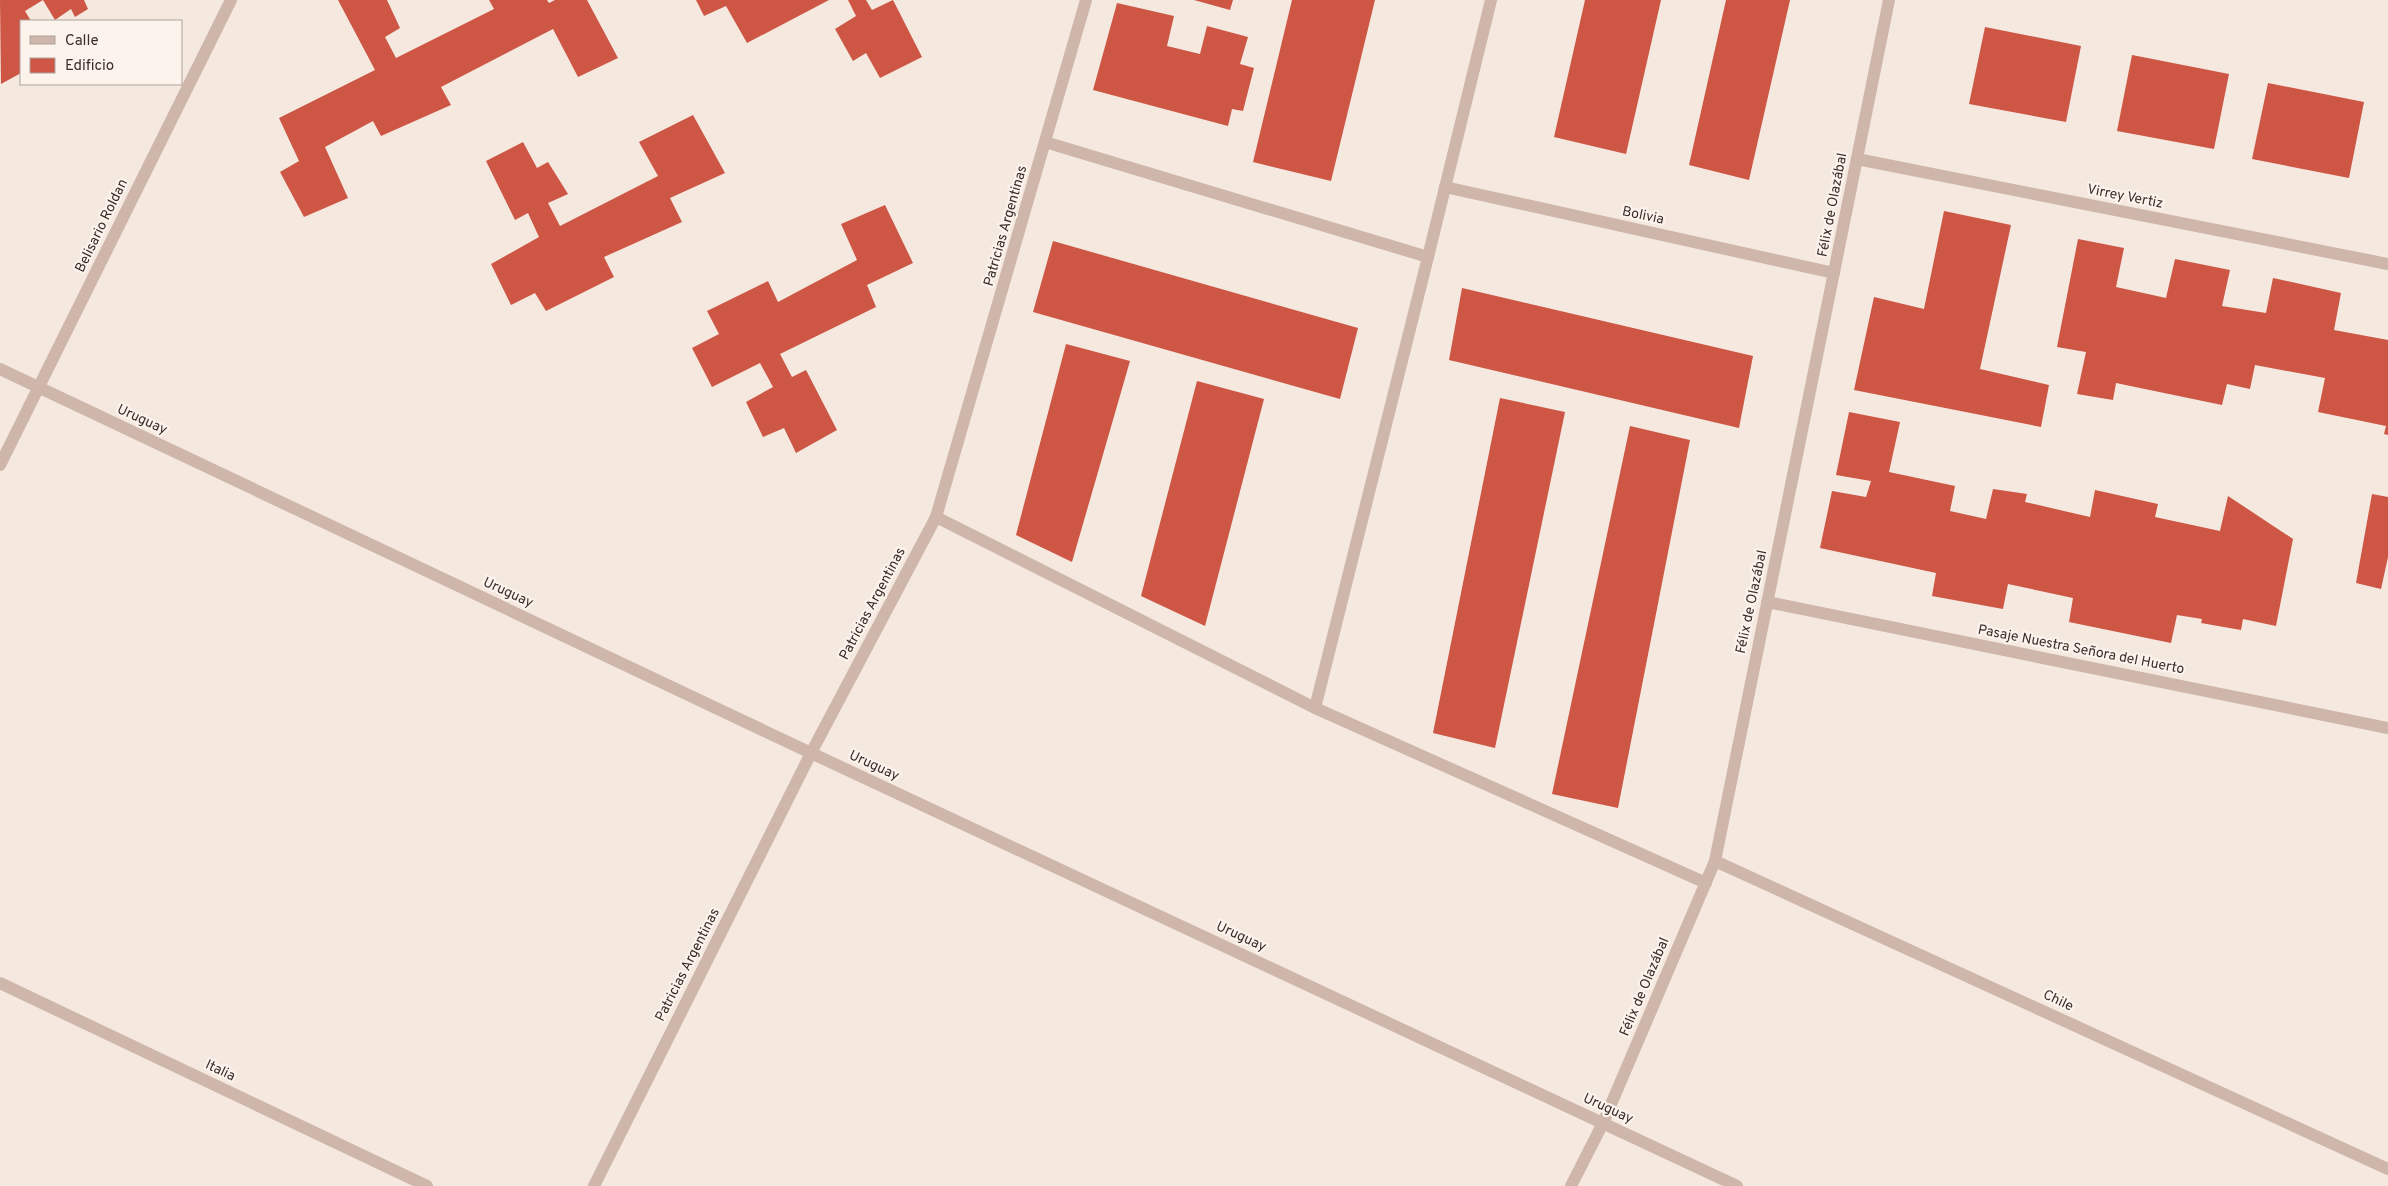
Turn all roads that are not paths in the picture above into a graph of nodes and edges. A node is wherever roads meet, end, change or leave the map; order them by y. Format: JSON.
{"nodes":[{"id":1,"x":231,"y":0,"type":"edge"},
{"id":2,"x":1086,"y":0,"type":"edge"},
{"id":3,"x":1491,"y":0,"type":"edge"},
{"id":4,"x":1890,"y":0,"type":"edge"},
{"id":5,"x":1046,"y":142,"type":"junction"},
{"id":6,"x":1857,"y":159,"type":"junction"},
{"id":7,"x":1445,"y":187,"type":"junction"},
{"id":8,"x":1428,"y":257,"type":"junction"},
{"id":9,"x":2388,"y":264,"type":"edge"},
{"id":10,"x":1834,"y":273,"type":"junction"},
{"id":11,"x":0,"y":370,"type":"edge"},
{"id":12,"x":39,"y":388,"type":"junction"},
{"id":13,"x":0,"y":464,"type":"edge"},
{"id":14,"x":936,"y":517,"type":"junction"},
{"id":15,"x":1768,"y":602,"type":"junction"},
{"id":16,"x":1315,"y":708,"type":"junction"},
{"id":17,"x":2388,"y":728,"type":"edge"},
{"id":18,"x":811,"y":753,"type":"junction"},
{"id":19,"x":1715,"y":861,"type":"junction"},
{"id":20,"x":1706,"y":883,"type":"junction"},
{"id":21,"x":0,"y":983,"type":"edge"},
{"id":22,"x":1603,"y":1123,"type":"junction"},
{"id":23,"x":2388,"y":1169,"type":"edge"},
{"id":24,"x":427,"y":1186,"type":"edge"},
{"id":25,"x":594,"y":1186,"type":"edge"},
{"id":26,"x":1571,"y":1186,"type":"edge"},
{"id":27,"x":1737,"y":1186,"type":"edge"}],
"edges":[{"from":1,"to":12,"type":"street","name":"Belisario Roldan"},
{"from":2,"to":5,"type":"street","name":"Patricias Argentinas"},
{"from":3,"to":7,"type":"street"},
{"from":4,"to":6,"type":"street","name":"Félix de Olazábal"},
{"from":5,"to":8,"type":"street"},
{"from":5,"to":14,"type":"street","name":"Patricias Argentinas"},
{"from":6,"to":9,"type":"street","name":"Virrey Vertiz"},
{"from":6,"to":10,"type":"street","name":"Félix de Olazábal"},
{"from":7,"to":8,"type":"street"},
{"from":7,"to":10,"type":"street","name":"Bolivia"},
{"from":8,"to":16,"type":"street"},
{"from":10,"to":15,"type":"street","name":"Félix de Olazábal"},
{"from":11,"to":12,"type":"street","name":"Uruguay"},
{"from":12,"to":13,"type":"street","name":"Belisario Roldan"},
{"from":12,"to":18,"type":"street","name":"Uruguay"},
{"from":14,"to":16,"type":"street"},
{"from":14,"to":18,"type":"street","name":"Patricias Argentinas"},
{"from":15,"to":17,"type":"street","name":"Pasaje Nuestra Señora del Huerto"},
{"from":15,"to":19,"type":"street","name":"Félix de Olazábal"},
{"from":16,"to":20,"type":"street"},
{"from":18,"to":22,"type":"street","name":"Uruguay"},
{"from":18,"to":25,"type":"street","name":"Patricias Argentinas"},
{"from":19,"to":20,"type":"street","name":"Félix de Olazábal"},
{"from":19,"to":23,"type":"street","name":"Chile"},
{"from":20,"to":22,"type":"street","name":"Félix de Olazábal"},
{"from":21,"to":24,"type":"street","name":"Italia"},
{"from":22,"to":26,"type":"street","name":"Félix de Olazábal"},
{"from":22,"to":27,"type":"street","name":"Uruguay"}]}
